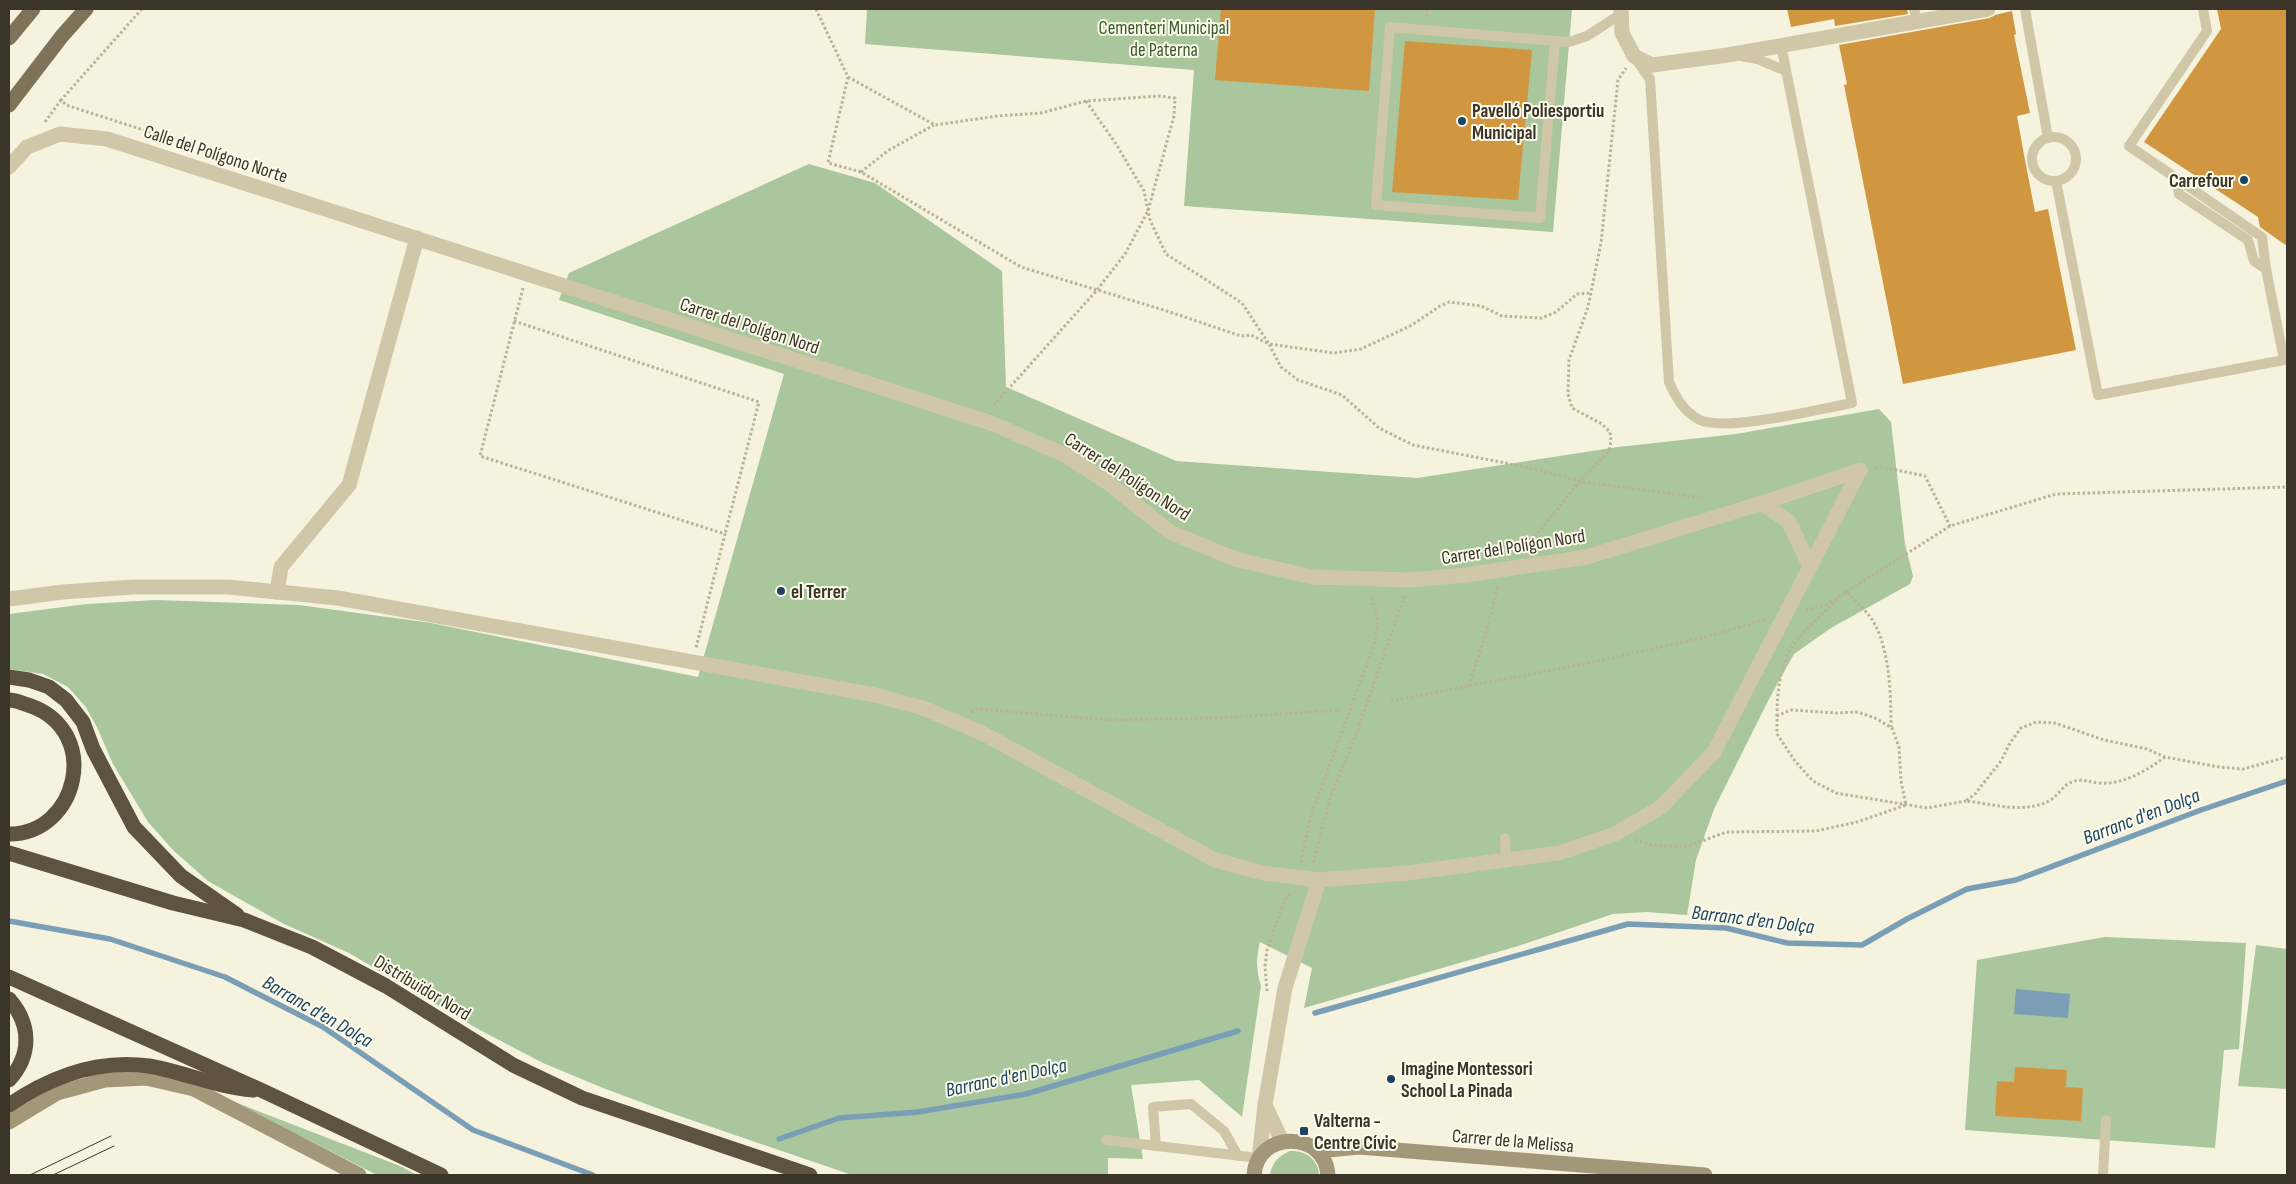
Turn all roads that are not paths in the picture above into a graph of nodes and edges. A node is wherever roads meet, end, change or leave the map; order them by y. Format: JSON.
{"nodes":[{"id":1,"x":33,"y":9,"type":"edge"},
{"id":2,"x":86,"y":9,"type":"edge"},
{"id":3,"x":1988,"y":9,"type":"edge"},
{"id":4,"x":2025,"y":9,"type":"edge"},
{"id":5,"x":2203,"y":9,"type":"edge"},
{"id":6,"x":1621,"y":11,"type":"edge"},
{"id":7,"x":1916,"y":14,"type":"edge"},
{"id":8,"x":9,"y":38,"type":"edge"},
{"id":9,"x":1555,"y":41,"type":"junction"},
{"id":10,"x":1781,"y":45,"type":"junction"},
{"id":11,"x":1728,"y":55,"type":"junction"},
{"id":12,"x":1634,"y":56,"type":"junction"},
{"id":13,"x":1786,"y":71,"type":"junction"},
{"id":14,"x":9,"y":105,"type":"edge"},
{"id":15,"x":2048,"y":138,"type":"junction"},
{"id":16,"x":9,"y":167,"type":"edge"},
{"id":17,"x":2056,"y":181,"type":"junction"},
{"id":18,"x":417,"y":238,"type":"junction"},
{"id":19,"x":1762,"y":503,"type":"junction"},
{"id":20,"x":1810,"y":567,"type":"junction"},
{"id":21,"x":277,"y":592,"type":"junction"},
{"id":22,"x":9,"y":599,"type":"edge"},
{"id":23,"x":9,"y":677,"type":"edge"},
{"id":24,"x":9,"y":700,"type":"edge"},
{"id":25,"x":9,"y":834,"type":"edge"},
{"id":26,"x":1505,"y":838,"type":"dead end"},
{"id":27,"x":9,"y":853,"type":"edge"},
{"id":28,"x":1506,"y":861,"type":"junction"},
{"id":29,"x":1308,"y":879,"type":"junction"},
{"id":30,"x":244,"y":920,"type":"junction"},
{"id":31,"x":9,"y":978,"type":"edge"},
{"id":32,"x":9,"y":999,"type":"edge"},
{"id":33,"x":9,"y":1080,"type":"edge"},
{"id":34,"x":263,"y":1091,"type":"junction"},
{"id":35,"x":9,"y":1105,"type":"edge"},
{"id":36,"x":1265,"y":1105,"type":"junction"},
{"id":37,"x":2106,"y":1120,"type":"dead end"},
{"id":38,"x":9,"y":1122,"type":"edge"},
{"id":39,"x":1106,"y":1140,"type":"dead end"},
{"id":40,"x":1282,"y":1141,"type":"junction"},
{"id":41,"x":1156,"y":1146,"type":"junction"},
{"id":42,"x":1318,"y":1151,"type":"junction"},
{"id":43,"x":1238,"y":1156,"type":"junction"},
{"id":44,"x":1259,"y":1158,"type":"junction"},
{"id":45,"x":1560,"y":1170,"type":"edge"},
{"id":46,"x":359,"y":1175,"type":"edge"},
{"id":47,"x":441,"y":1175,"type":"edge"},
{"id":48,"x":810,"y":1175,"type":"edge"},
{"id":49,"x":1254,"y":1175,"type":"edge"},
{"id":50,"x":1328,"y":1175,"type":"edge"},
{"id":51,"x":1705,"y":1175,"type":"edge"},
{"id":52,"x":2103,"y":1175,"type":"edge"}],
"edges":[{"from":1,"to":8,"type":"main road"},
{"from":2,"to":14,"type":"main road"},
{"from":3,"to":7,"type":"street"},
{"from":4,"to":15,"type":"lane"},
{"from":5,"to":17,"type":"lane"},
{"from":6,"to":9,"type":"lane"},
{"from":6,"to":12,"type":"street"},
{"from":7,"to":10,"type":"street"},
{"from":9,"to":9,"type":"lane"},
{"from":10,"to":11,"type":"street"},
{"from":10,"to":13,"type":"lane"},
{"from":11,"to":12,"type":"street"},
{"from":11,"to":13,"type":"lane"},
{"from":12,"to":13,"type":"lane"},
{"from":15,"to":17,"type":"lane"},
{"from":15,"to":17,"type":"lane"},
{"from":16,"to":18,"type":"street","name":"Calle del Polígono Norte"},
{"from":18,"to":19,"type":"street","name":"Carrer del Polígon Nord"},
{"from":18,"to":21,"type":"street"},
{"from":19,"to":20,"type":"street"},
{"from":19,"to":20,"type":"street","name":"Carrer del Polígon Nord"},
{"from":20,"to":28,"type":"street"},
{"from":21,"to":22,"type":"street"},
{"from":21,"to":29,"type":"street"},
{"from":23,"to":30,"type":"highway"},
{"from":24,"to":25,"type":"highway"},
{"from":26,"to":28,"type":"lane"},
{"from":27,"to":30,"type":"highway","name":"Distribuïdor Nord"},
{"from":28,"to":29,"type":"street"},
{"from":29,"to":36,"type":"street"},
{"from":30,"to":48,"type":"highway","name":"Distribuïdor Nord"},
{"from":31,"to":34,"type":"highway"},
{"from":32,"to":33,"type":"highway"},
{"from":34,"to":35,"type":"highway"},
{"from":34,"to":47,"type":"highway"},
{"from":36,"to":40,"type":"street"},
{"from":36,"to":44,"type":"street"},
{"from":37,"to":52,"type":"lane"},
{"from":38,"to":46,"type":"street"},
{"from":39,"to":41,"type":"lane"},
{"from":40,"to":42,"type":"street"},
{"from":40,"to":44,"type":"street"},
{"from":41,"to":43,"type":"lane"},
{"from":41,"to":43,"type":"lane"},
{"from":42,"to":45,"type":"street","name":"Carrer de la Melissa"},
{"from":42,"to":50,"type":"street"},
{"from":43,"to":44,"type":"lane"},
{"from":44,"to":49,"type":"street"},
{"from":45,"to":51,"type":"street","name":"Carrer de la Melissa"}]}
